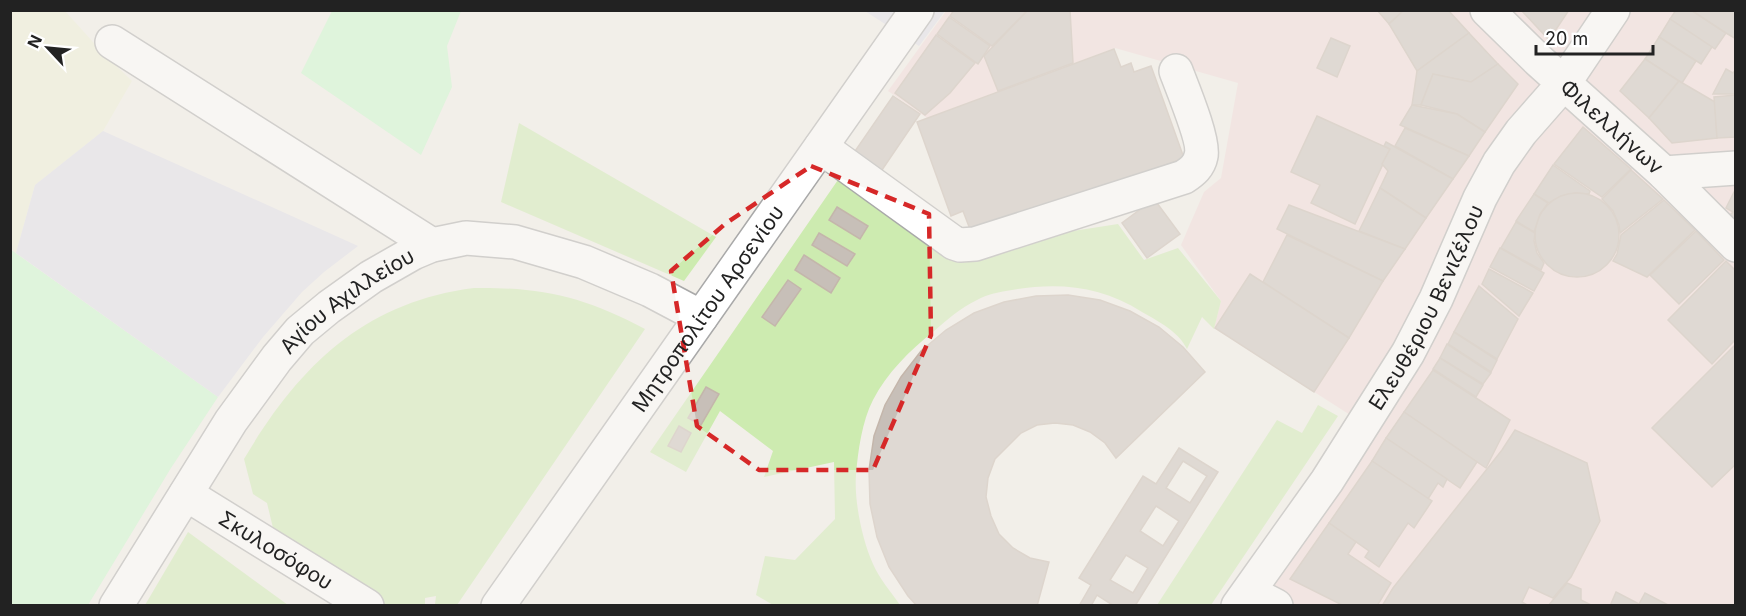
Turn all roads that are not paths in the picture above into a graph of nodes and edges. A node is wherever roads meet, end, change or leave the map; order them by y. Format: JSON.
{"nodes":[{"id":1,"x":917,"y":10,"type":"edge"},
{"id":2,"x":1487,"y":10,"type":"edge"},
{"id":3,"x":1613,"y":10,"type":"edge"},
{"id":4,"x":112,"y":42,"type":"dead end"},
{"id":5,"x":1176,"y":70,"type":"dead end"},
{"id":6,"x":1564,"y":83,"type":"junction"},
{"id":7,"x":821,"y":147,"type":"junction"},
{"id":8,"x":1736,"y":168,"type":"edge"},
{"id":9,"x":1664,"y":173,"type":"junction"},
{"id":10,"x":432,"y":245,"type":"junction"},
{"id":11,"x":1736,"y":245,"type":"edge"},
{"id":12,"x":701,"y":317,"type":"junction"},
{"id":13,"x":186,"y":494,"type":"junction"},
{"id":14,"x":1254,"y":601,"type":"edge"},
{"id":15,"x":116,"y":606,"type":"edge"},
{"id":16,"x":366,"y":606,"type":"edge"},
{"id":17,"x":498,"y":606,"type":"edge"}],
"edges":[{"from":1,"to":7,"type":"street","name":"Μητροπολίτου Αρσενίου"},
{"from":2,"to":6,"type":"street","name":"Φιλελλήνων"},
{"from":3,"to":6,"type":"street","name":"Ελευθέριου Βενιζέλου"},
{"from":4,"to":10,"type":"street"},
{"from":5,"to":7,"type":"street"},
{"from":6,"to":9,"type":"street","name":"Φιλελλήνων"},
{"from":6,"to":14,"type":"street","name":"Ελευθέριου Βενιζέλου"},
{"from":7,"to":12,"type":"street","name":"Μητροπολίτου Αρσενίου"},
{"from":8,"to":9,"type":"street"},
{"from":9,"to":11,"type":"street","name":"Φιλελλήνων"},
{"from":10,"to":12,"type":"street","name":"Αγίου Αχιλλείου"},
{"from":10,"to":13,"type":"street","name":"Αγίου Αχιλλείου"},
{"from":12,"to":17,"type":"street","name":"Μητροπολίτου Αρσενίου"},
{"from":13,"to":15,"type":"street","name":"Αγίου Αχιλλείου"},
{"from":13,"to":16,"type":"street","name":"Σκυλοσόφου"}]}
